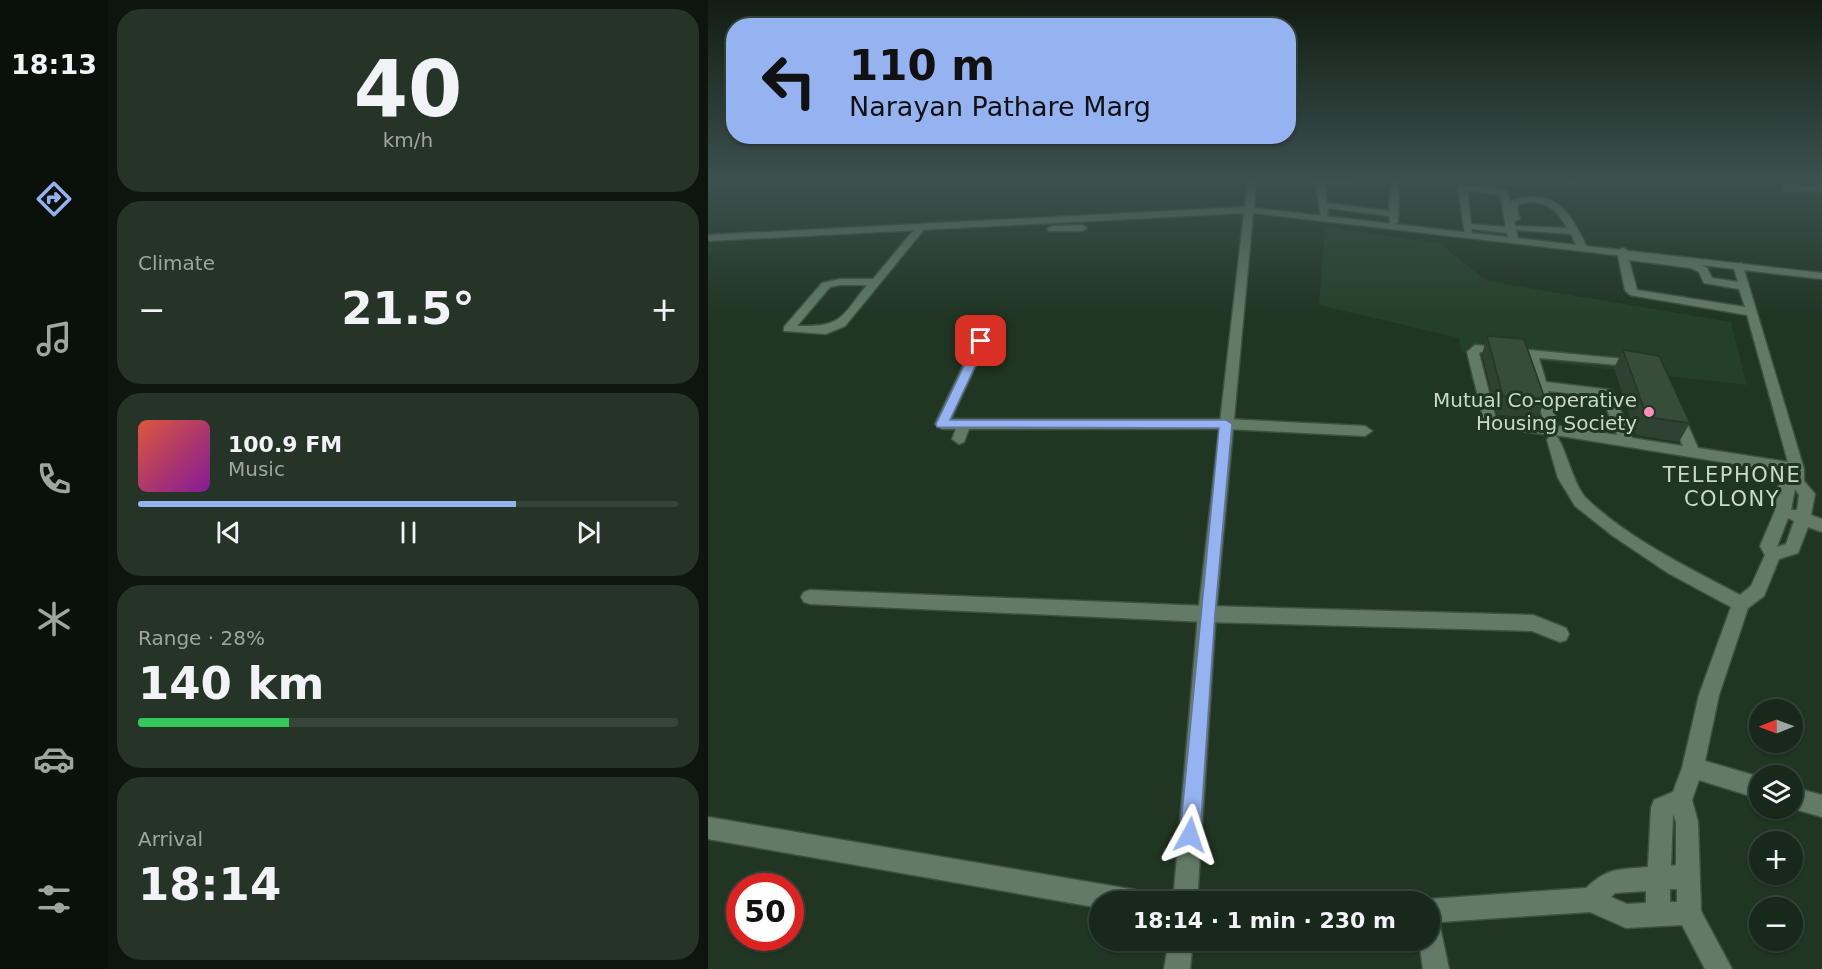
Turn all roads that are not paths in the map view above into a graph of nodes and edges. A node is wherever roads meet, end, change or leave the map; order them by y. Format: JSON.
{"nodes":[{"id":1,"x":936,"y":226,"type":"edge"},
{"id":2,"x":1247,"y":226,"type":"edge"},
{"id":3,"x":1397,"y":226,"type":"edge"},
{"id":4,"x":1467,"y":226,"type":"edge"},
{"id":5,"x":1514,"y":226,"type":"edge"},
{"id":6,"x":1516,"y":226,"type":"edge"},
{"id":7,"x":1572,"y":226,"type":"edge"},
{"id":8,"x":921,"y":227,"type":"junction"},
{"id":9,"x":1082,"y":228,"type":"dead end"},
{"id":10,"x":1052,"y":229,"type":"dead end"},
{"id":11,"x":1467,"y":230,"type":"junction"},
{"id":12,"x":1574,"y":231,"type":"junction"},
{"id":13,"x":1517,"y":234,"type":"junction"},
{"id":14,"x":708,"y":238,"type":"edge"},
{"id":15,"x":1582,"y":247,"type":"junction"},
{"id":16,"x":1622,"y":254,"type":"junction"},
{"id":17,"x":1652,"y":257,"type":"junction"},
{"id":18,"x":1822,"y":276,"type":"edge"},
{"id":19,"x":1742,"y":281,"type":"junction"},
{"id":20,"x":876,"y":282,"type":"junction"},
{"id":21,"x":1714,"y":306,"type":"junction"},
{"id":22,"x":1752,"y":312,"type":"junction"},
{"id":23,"x":981,"y":341,"type":"dead end"},
{"id":24,"x":1532,"y":354,"type":"junction"},
{"id":25,"x":1647,"y":365,"type":"edge"},
{"id":26,"x":1541,"y":386,"type":"junction"},
{"id":27,"x":1670,"y":402,"type":"edge"},
{"id":28,"x":964,"y":424,"type":"junction"},
{"id":29,"x":1226,"y":424,"type":"junction"},
{"id":30,"x":1365,"y":431,"type":"dead end"},
{"id":31,"x":1553,"y":435,"type":"junction"},
{"id":32,"x":959,"y":439,"type":"dead end"},
{"id":33,"x":1627,"y":442,"type":"junction"},
{"id":34,"x":1693,"y":453,"type":"junction"},
{"id":35,"x":1797,"y":476,"type":"junction"},
{"id":36,"x":1783,"y":511,"type":"junction"},
{"id":37,"x":1803,"y":519,"type":"junction"},
{"id":38,"x":1822,"y":526,"type":"edge"},
{"id":39,"x":1773,"y":555,"type":"junction"},
{"id":40,"x":810,"y":597,"type":"dead end"},
{"id":41,"x":1741,"y":604,"type":"junction"},
{"id":42,"x":1207,"y":614,"type":"junction"},
{"id":43,"x":1560,"y":634,"type":"dead end"},
{"id":44,"x":1693,"y":768,"type":"junction"},
{"id":45,"x":1749,"y":785,"type":"edge"},
{"id":46,"x":1681,"y":800,"type":"junction"},
{"id":47,"x":1803,"y":801,"type":"edge"},
{"id":48,"x":1822,"y":806,"type":"edge"},
{"id":49,"x":708,"y":828,"type":"edge"},
{"id":50,"x":1688,"y":876,"type":"junction"},
{"id":51,"x":1658,"y":878,"type":"junction"},
{"id":52,"x":1186,"y":891,"type":"edge"},
{"id":53,"x":1089,"y":894,"type":"edge"},
{"id":54,"x":1591,"y":900,"type":"junction"},
{"id":55,"x":1440,"y":910,"type":"edge"},
{"id":56,"x":1689,"y":913,"type":"junction"},
{"id":57,"x":1658,"y":915,"type":"junction"},
{"id":58,"x":1180,"y":951,"type":"edge"},
{"id":59,"x":1433,"y":951,"type":"edge"},
{"id":60,"x":1178,"y":969,"type":"edge"},
{"id":61,"x":1436,"y":969,"type":"edge"},
{"id":62,"x":1719,"y":969,"type":"edge"}],
"edges":[{"from":1,"to":8,"type":"street"},
{"from":2,"to":29,"type":"street"},
{"from":3,"to":11,"type":"street"},
{"from":4,"to":11,"type":"street"},
{"from":5,"to":13,"type":"street"},
{"from":6,"to":13,"type":"street"},
{"from":7,"to":12,"type":"street"},
{"from":8,"to":14,"type":"street"},
{"from":8,"to":20,"type":"street"},
{"from":9,"to":10,"type":"street"},
{"from":11,"to":13,"type":"street"},
{"from":12,"to":13,"type":"street"},
{"from":12,"to":15,"type":"street"},
{"from":13,"to":15,"type":"street"},
{"from":15,"to":16,"type":"street"},
{"from":16,"to":17,"type":"street"},
{"from":16,"to":21,"type":"street"},
{"from":17,"to":19,"type":"street"},
{"from":17,"to":19,"type":"street"},
{"from":18,"to":19,"type":"street"},
{"from":19,"to":21,"type":"street"},
{"from":19,"to":22,"type":"street"},
{"from":20,"to":20,"type":"street"},
{"from":21,"to":22,"type":"street"},
{"from":22,"to":35,"type":"street"},
{"from":23,"to":28,"type":"street"},
{"from":24,"to":25,"type":"street"},
{"from":24,"to":26,"type":"street"},
{"from":24,"to":31,"type":"street"},
{"from":26,"to":31,"type":"street"},
{"from":26,"to":33,"type":"street"},
{"from":27,"to":34,"type":"street"},
{"from":28,"to":29,"type":"street"},
{"from":28,"to":32,"type":"street"},
{"from":29,"to":30,"type":"street"},
{"from":29,"to":42,"type":"street"},
{"from":31,"to":33,"type":"street"},
{"from":31,"to":41,"type":"street"},
{"from":33,"to":34,"type":"street"},
{"from":34,"to":35,"type":"street"},
{"from":35,"to":36,"type":"street"},
{"from":35,"to":37,"type":"street"},
{"from":36,"to":37,"type":"street"},
{"from":36,"to":39,"type":"street"},
{"from":37,"to":38,"type":"street"},
{"from":37,"to":39,"type":"street"},
{"from":39,"to":41,"type":"street"},
{"from":40,"to":42,"type":"street"},
{"from":41,"to":44,"type":"street"},
{"from":42,"to":43,"type":"street"},
{"from":42,"to":52,"type":"street"},
{"from":44,"to":45,"type":"street"},
{"from":44,"to":46,"type":"street"},
{"from":46,"to":50,"type":"street"},
{"from":46,"to":51,"type":"street"},
{"from":47,"to":48,"type":"street"},
{"from":49,"to":53,"type":"street"},
{"from":50,"to":51,"type":"street"},
{"from":50,"to":56,"type":"street"},
{"from":51,"to":54,"type":"street"},
{"from":51,"to":57,"type":"street"},
{"from":54,"to":55,"type":"street"},
{"from":54,"to":57,"type":"street"},
{"from":56,"to":57,"type":"street"},
{"from":56,"to":62,"type":"street"},
{"from":58,"to":60,"type":"street"},
{"from":59,"to":61,"type":"street"}]}
